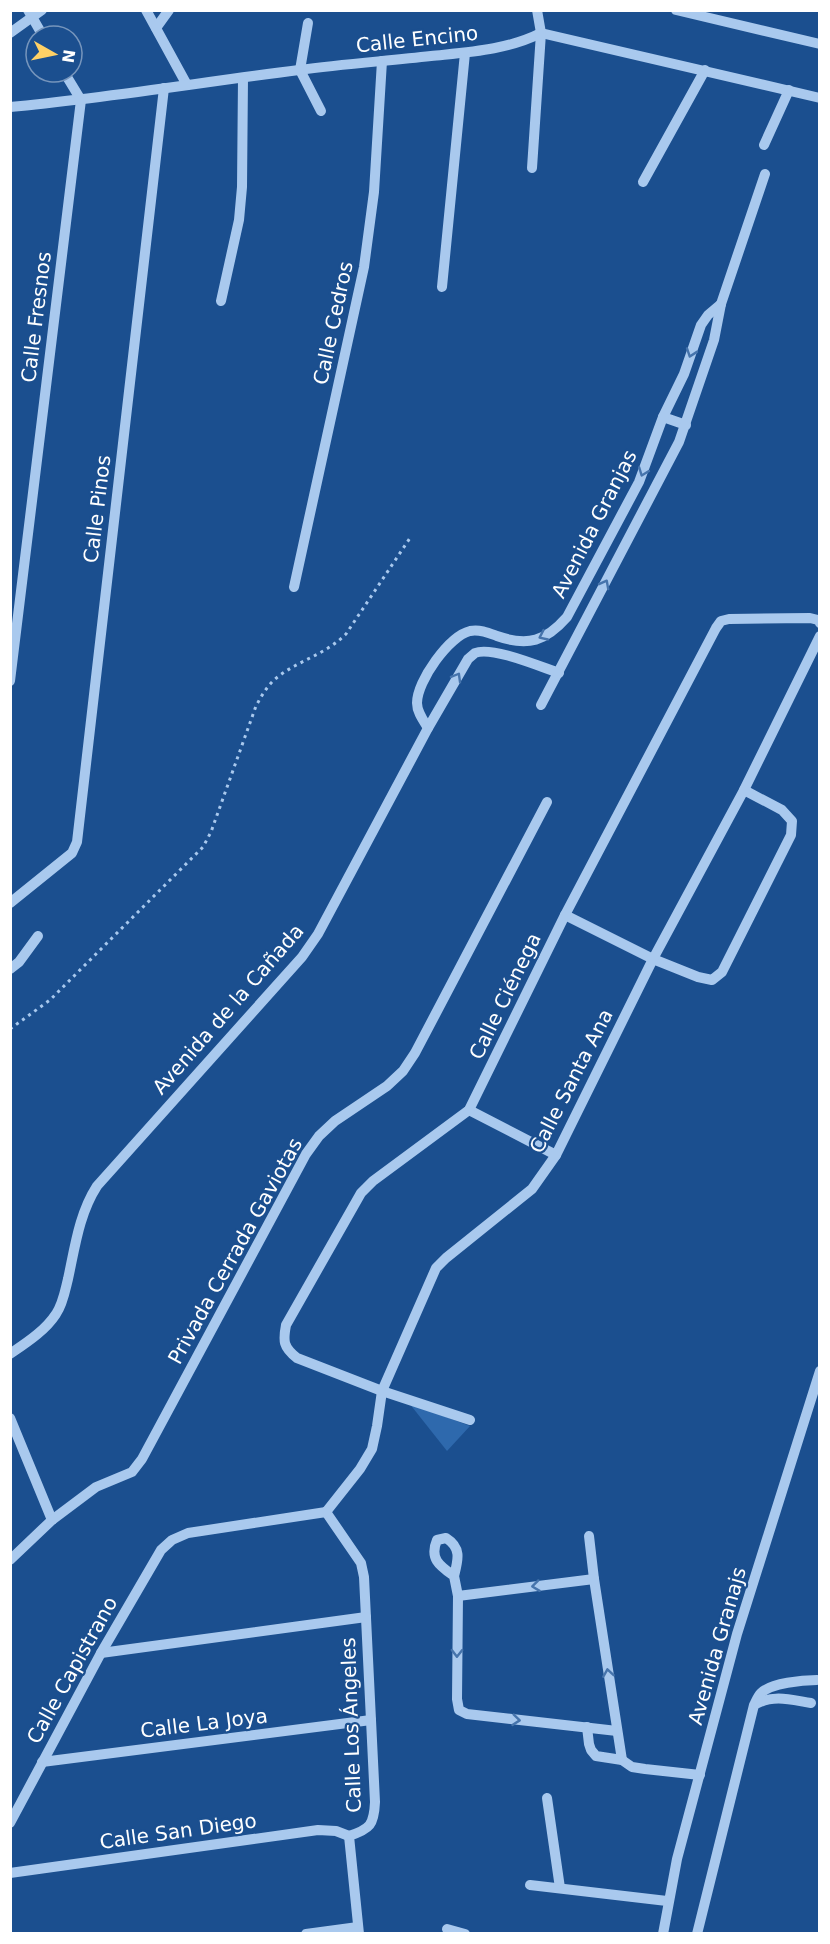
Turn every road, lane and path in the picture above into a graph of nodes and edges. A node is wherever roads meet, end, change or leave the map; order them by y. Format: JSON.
{"nodes":[{"id":1,"x":42,"y":10,"type":"edge"},
{"id":2,"x":146,"y":10,"type":"edge"},
{"id":3,"x":169,"y":10,"type":"edge"},
{"id":4,"x":537,"y":10,"type":"edge"},
{"id":5,"x":676,"y":10,"type":"edge"},
{"id":6,"x":30,"y":14,"type":"edge"},
{"id":7,"x":308,"y":23,"type":"dead end"},
{"id":8,"x":156,"y":28,"type":"junction"},
{"id":9,"x":10,"y":33,"type":"edge"},
{"id":10,"x":541,"y":33,"type":"junction"},
{"id":11,"x":819,"y":44,"type":"edge"},
{"id":12,"x":465,"y":53,"type":"junction"},
{"id":13,"x":382,"y":62,"type":"junction"},
{"id":14,"x":300,"y":70,"type":"junction"},
{"id":15,"x":705,"y":70,"type":"junction"},
{"id":16,"x":243,"y":78,"type":"junction"},
{"id":17,"x":71,"y":84,"type":"edge"},
{"id":18,"x":187,"y":85,"type":"junction"},
{"id":19,"x":164,"y":88,"type":"junction"},
{"id":20,"x":789,"y":90,"type":"junction"},
{"id":21,"x":819,"y":98,"type":"edge"},
{"id":22,"x":81,"y":100,"type":"junction"},
{"id":23,"x":10,"y":107,"type":"edge"},
{"id":24,"x":321,"y":111,"type":"dead end"},
{"id":25,"x":764,"y":145,"type":"dead end"},
{"id":26,"x":532,"y":168,"type":"dead end"},
{"id":27,"x":765,"y":174,"type":"dead end"},
{"id":28,"x":643,"y":182,"type":"dead end"},
{"id":29,"x":442,"y":287,"type":"dead end"},
{"id":30,"x":221,"y":301,"type":"dead end"},
{"id":31,"x":721,"y":304,"type":"junction"},
{"id":32,"x":663,"y":417,"type":"junction"},
{"id":33,"x":686,"y":425,"type":"junction"},
{"id":34,"x":410,"y":538,"type":"dead end"},
{"id":35,"x":294,"y":587,"type":"dead end"},
{"id":36,"x":819,"y":623,"type":"edge"},
{"id":37,"x":819,"y":636,"type":"edge"},
{"id":38,"x":509,"y":640,"type":"junction"},
{"id":39,"x":505,"y":654,"type":"junction"},
{"id":40,"x":559,"y":673,"type":"junction"},
{"id":41,"x":10,"y":681,"type":"edge"},
{"id":42,"x":541,"y":705,"type":"dead end"},
{"id":43,"x":428,"y":728,"type":"junction"},
{"id":44,"x":744,"y":790,"type":"junction"},
{"id":45,"x":548,"y":802,"type":"dead end"},
{"id":46,"x":10,"y":903,"type":"edge"},
{"id":47,"x":565,"y":915,"type":"junction"},
{"id":48,"x":38,"y":936,"type":"dead end"},
{"id":49,"x":653,"y":958,"type":"junction"},
{"id":50,"x":10,"y":969,"type":"edge"},
{"id":51,"x":10,"y":1029,"type":"edge"},
{"id":52,"x":469,"y":1110,"type":"junction"},
{"id":53,"x":556,"y":1155,"type":"junction"},
{"id":54,"x":10,"y":1354,"type":"edge"},
{"id":55,"x":819,"y":1371,"type":"edge"},
{"id":56,"x":382,"y":1391,"type":"junction"},
{"id":57,"x":10,"y":1418,"type":"edge"},
{"id":58,"x":471,"y":1420,"type":"dead end"},
{"id":59,"x":326,"y":1512,"type":"junction"},
{"id":60,"x":52,"y":1520,"type":"junction"},
{"id":61,"x":589,"y":1536,"type":"dead end"},
{"id":62,"x":10,"y":1560,"type":"edge"},
{"id":63,"x":454,"y":1576,"type":"dead end"},
{"id":64,"x":594,"y":1579,"type":"junction"},
{"id":65,"x":458,"y":1596,"type":"junction"},
{"id":66,"x":366,"y":1617,"type":"junction"},
{"id":67,"x":101,"y":1653,"type":"junction"},
{"id":68,"x":817,"y":1680,"type":"dead end"},
{"id":69,"x":811,"y":1702,"type":"dead end"},
{"id":70,"x":754,"y":1705,"type":"junction"},
{"id":71,"x":371,"y":1720,"type":"junction"},
{"id":72,"x":587,"y":1727,"type":"junction"},
{"id":73,"x":617,"y":1731,"type":"junction"},
{"id":74,"x":622,"y":1760,"type":"junction"},
{"id":75,"x":42,"y":1762,"type":"junction"},
{"id":76,"x":700,"y":1774,"type":"junction"},
{"id":77,"x":547,"y":1798,"type":"dead end"},
{"id":78,"x":10,"y":1823,"type":"edge"},
{"id":79,"x":349,"y":1836,"type":"junction"},
{"id":80,"x":10,"y":1873,"type":"edge"},
{"id":81,"x":530,"y":1885,"type":"dead end"},
{"id":82,"x":560,"y":1887,"type":"junction"},
{"id":83,"x":668,"y":1901,"type":"junction"},
{"id":84,"x":447,"y":1929,"type":"dead end"},
{"id":85,"x":358,"y":1930,"type":"edge"},
{"id":86,"x":306,"y":1934,"type":"edge"},
{"id":87,"x":465,"y":1934,"type":"edge"},
{"id":88,"x":663,"y":1934,"type":"edge"},
{"id":89,"x":697,"y":1934,"type":"edge"}],
"edges":[{"from":1,"to":6,"type":"street"},
{"from":2,"to":8,"type":"street"},
{"from":3,"to":8,"type":"street"},
{"from":4,"to":10,"type":"street"},
{"from":5,"to":11,"type":"street"},
{"from":6,"to":9,"type":"street"},
{"from":7,"to":14,"type":"street"},
{"from":8,"to":18,"type":"street"},
{"from":10,"to":12,"type":"street","name":"Calle Encino"},
{"from":10,"to":15,"type":"street"},
{"from":10,"to":26,"type":"street"},
{"from":12,"to":13,"type":"street","name":"Calle Encino"},
{"from":12,"to":29,"type":"street"},
{"from":13,"to":14,"type":"street","name":"Calle Encino"},
{"from":13,"to":35,"type":"street","name":"Calle Cedros"},
{"from":14,"to":16,"type":"street","name":"Calle Encino"},
{"from":14,"to":24,"type":"street"},
{"from":15,"to":20,"type":"street"},
{"from":15,"to":28,"type":"street"},
{"from":16,"to":18,"type":"street","name":"Calle Encino"},
{"from":16,"to":30,"type":"street"},
{"from":17,"to":22,"type":"street"},
{"from":18,"to":19,"type":"street","name":"Calle Encino"},
{"from":19,"to":22,"type":"street","name":"Calle Encino"},
{"from":19,"to":46,"type":"street","name":"Calle Pinos"},
{"from":20,"to":21,"type":"street"},
{"from":20,"to":25,"type":"street"},
{"from":22,"to":23,"type":"street","name":"Calle Encino"},
{"from":22,"to":41,"type":"street","name":"Calle Fresnos"},
{"from":27,"to":31,"type":"street","name":"Avenida Granjas"},
{"from":31,"to":32,"type":"street","name":"Avenida Granjas","one_way":true},
{"from":31,"to":33,"type":"street","name":"Avenida Granjas"},
{"from":32,"to":33,"type":"street"},
{"from":32,"to":38,"type":"street","name":"Avenida Granjas","one_way":true},
{"from":40,"to":33,"type":"street","name":"Avenida Granjas","one_way":true},
{"from":34,"to":51,"type":"path"},
{"from":36,"to":47,"type":"street","name":"Calle Ciénega"},
{"from":37,"to":44,"type":"street","name":"Calle Santa Ana"},
{"from":38,"to":39,"type":"street"},
{"from":38,"to":43,"type":"street","name":"Avenida Granjas"},
{"from":39,"to":40,"type":"street","name":"Avenida de la Cañada"},
{"from":43,"to":39,"type":"street","name":"Avenida de la Cañada","one_way":true},
{"from":40,"to":42,"type":"street","name":"Avenida Granjas"},
{"from":43,"to":54,"type":"street","name":"Avenida de la Cañada"},
{"from":44,"to":49,"type":"street","name":"Calle Santa Ana"},
{"from":44,"to":49,"type":"street"},
{"from":45,"to":60,"type":"street","name":"Privada Cerrada Gaviotas"},
{"from":47,"to":49,"type":"street"},
{"from":47,"to":52,"type":"street","name":"Calle Ciénega"},
{"from":48,"to":50,"type":"street"},
{"from":49,"to":53,"type":"street","name":"Calle Santa Ana"},
{"from":52,"to":53,"type":"street"},
{"from":52,"to":56,"type":"street","name":"Calle Ciénega"},
{"from":53,"to":56,"type":"street","name":"Calle Santa Ana"},
{"from":55,"to":76,"type":"street","name":"Avenida Granajs"},
{"from":56,"to":58,"type":"street"},
{"from":56,"to":59,"type":"street","name":"Calle Santa Ana"},
{"from":57,"to":60,"type":"street"},
{"from":59,"to":66,"type":"street","name":"Calle Los Ángeles"},
{"from":59,"to":67,"type":"street","name":"Calle Capistrano"},
{"from":60,"to":62,"type":"street","name":"Privada Cerrada Gaviotas"},
{"from":61,"to":64,"type":"street"},
{"from":63,"to":65,"type":"street"},
{"from":64,"to":65,"type":"street","one_way":true},
{"from":73,"to":64,"type":"street","one_way":true},
{"from":65,"to":72,"type":"street","one_way":true},
{"from":66,"to":67,"type":"street"},
{"from":66,"to":71,"type":"street","name":"Calle Los Ángeles"},
{"from":67,"to":75,"type":"street","name":"Calle Capistrano"},
{"from":68,"to":70,"type":"street"},
{"from":69,"to":70,"type":"street"},
{"from":70,"to":89,"type":"street"},
{"from":71,"to":75,"type":"street","name":"Calle La Joya"},
{"from":71,"to":79,"type":"street","name":"Calle Los Ángeles"},
{"from":72,"to":73,"type":"street"},
{"from":72,"to":74,"type":"street"},
{"from":73,"to":74,"type":"street"},
{"from":74,"to":76,"type":"street"},
{"from":75,"to":78,"type":"street","name":"Calle Capistrano"},
{"from":76,"to":83,"type":"street","name":"Avenida Granajs"},
{"from":77,"to":82,"type":"street"},
{"from":79,"to":80,"type":"street","name":"Calle San Diego"},
{"from":79,"to":85,"type":"street","name":"Calle Los Ángeles"},
{"from":81,"to":82,"type":"street"},
{"from":82,"to":83,"type":"street"},
{"from":83,"to":88,"type":"street","name":"Avenida Granajs"},
{"from":84,"to":87,"type":"street"},
{"from":85,"to":86,"type":"street"}]}
